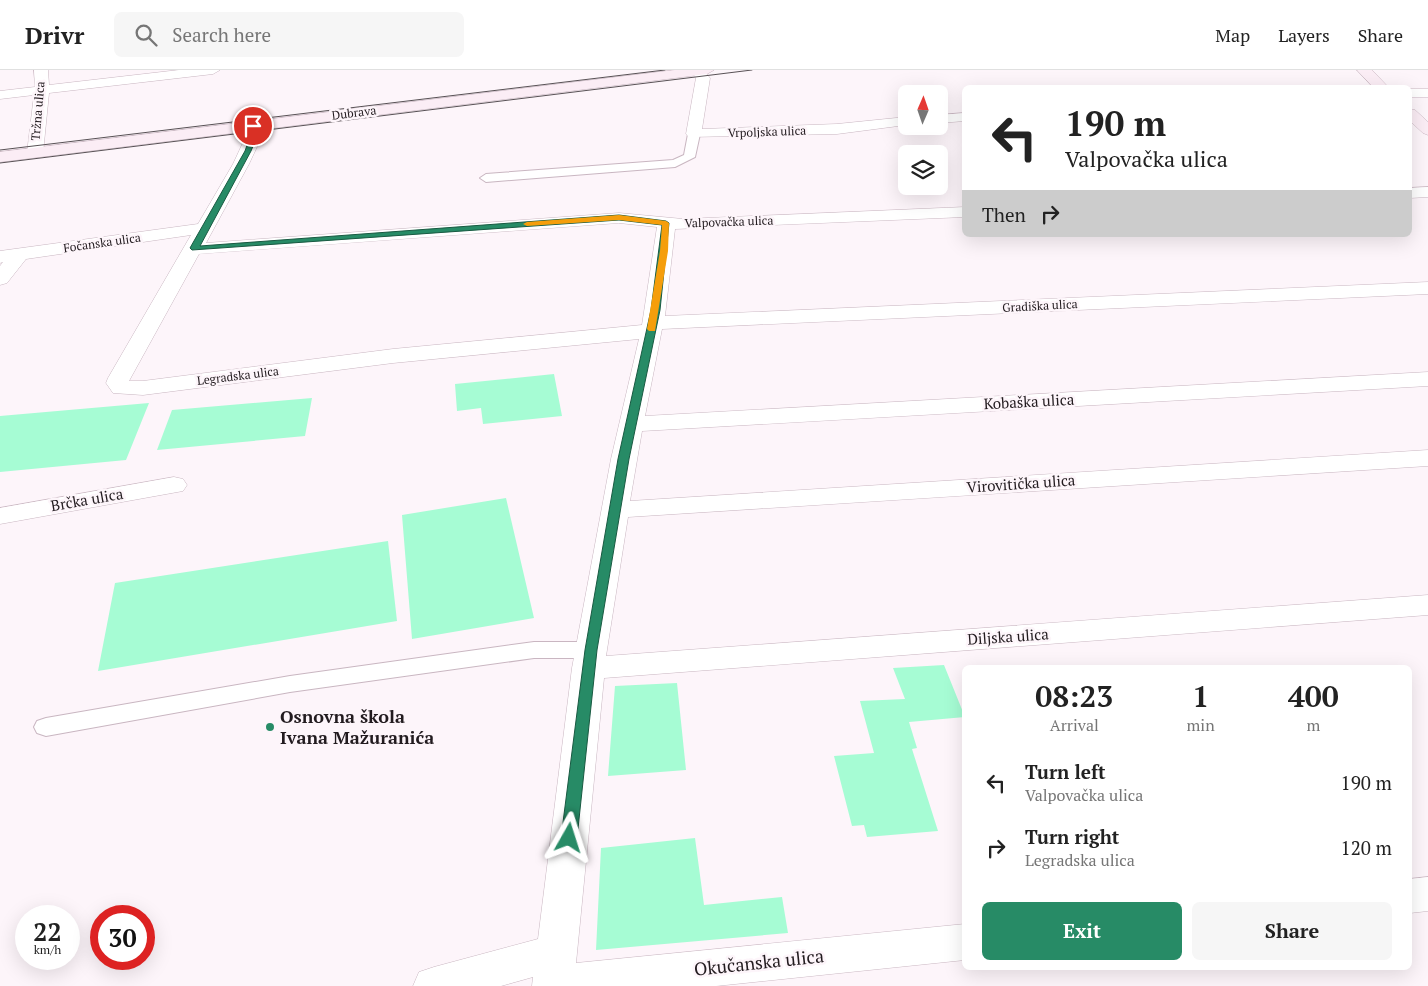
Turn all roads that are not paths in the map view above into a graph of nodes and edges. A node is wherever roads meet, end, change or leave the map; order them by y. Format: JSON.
{"nodes":[{"id":1,"x":41,"y":70,"type":"edge"},
{"id":2,"x":213,"y":70,"type":"edge"},
{"id":3,"x":1364,"y":70,"type":"edge"},
{"id":4,"x":702,"y":71,"type":"edge"},
{"id":5,"x":1379,"y":85,"type":"edge"},
{"id":6,"x":42,"y":90,"type":"junction"},
{"id":7,"x":1412,"y":93,"type":"edge"},
{"id":8,"x":1428,"y":93,"type":"edge"},
{"id":9,"x":0,"y":95,"type":"edge"},
{"id":10,"x":1412,"y":115,"type":"edge"},
{"id":11,"x":962,"y":117,"type":"edge"},
{"id":12,"x":948,"y":118,"type":"edge"},
{"id":13,"x":898,"y":122,"type":"edge"},
{"id":14,"x":253,"y":126,"type":"junction"},
{"id":15,"x":1428,"y":130,"type":"edge"},
{"id":16,"x":694,"y":134,"type":"junction"},
{"id":17,"x":35,"y":153,"type":"junction"},
{"id":18,"x":0,"y":157,"type":"edge"},
{"id":19,"x":486,"y":178,"type":"dead end"},
{"id":20,"x":1428,"y":192,"type":"edge"},
{"id":21,"x":1412,"y":193,"type":"edge"},
{"id":22,"x":962,"y":212,"type":"edge"},
{"id":23,"x":666,"y":223,"type":"junction"},
{"id":24,"x":205,"y":228,"type":"junction"},
{"id":25,"x":194,"y":248,"type":"junction"},
{"id":26,"x":9,"y":256,"type":"edge"},
{"id":27,"x":0,"y":279,"type":"edge"},
{"id":28,"x":1428,"y":288,"type":"edge"},
{"id":29,"x":652,"y":327,"type":"junction"},
{"id":30,"x":1428,"y":379,"type":"edge"},
{"id":31,"x":631,"y":424,"type":"junction"},
{"id":32,"x":1428,"y":458,"type":"edge"},
{"id":33,"x":174,"y":485,"type":"dead end"},
{"id":34,"x":615,"y":510,"type":"junction"},
{"id":35,"x":0,"y":516,"type":"edge"},
{"id":36,"x":1428,"y":605,"type":"edge"},
{"id":37,"x":590,"y":659,"type":"junction"},
{"id":38,"x":46,"y":727,"type":"dead end"},
{"id":39,"x":1428,"y":894,"type":"edge"},
{"id":40,"x":1412,"y":896,"type":"edge"},
{"id":41,"x":962,"y":942,"type":"edge"},
{"id":42,"x":554,"y":974,"type":"edge"},
{"id":43,"x":434,"y":986,"type":"edge"}],
"edges":[{"from":1,"to":6,"type":"street","name":"Tržna ulica"},
{"from":2,"to":6,"type":"street"},
{"from":3,"to":5,"type":"main road"},
{"from":4,"to":14,"type":"main road","name":"Dubrava"},
{"from":4,"to":16,"type":"street"},
{"from":6,"to":9,"type":"street"},
{"from":6,"to":17,"type":"street","name":"Tržna ulica"},
{"from":7,"to":8,"type":"street"},
{"from":10,"to":15,"type":"main road"},
{"from":11,"to":12,"type":"street"},
{"from":13,"to":16,"type":"street","name":"Vrpoljska ulica"},
{"from":14,"to":17,"type":"main road","name":"Dubrava"},
{"from":14,"to":24,"type":"street","name":"Legradska ulica"},
{"from":16,"to":19,"type":"lane"},
{"from":17,"to":18,"type":"main road","name":"Dubrava"},
{"from":20,"to":21,"type":"street"},
{"from":22,"to":23,"type":"street","name":"Valpovačka ulica"},
{"from":23,"to":25,"type":"street","name":"Valpovačka ulica"},
{"from":23,"to":29,"type":"street"},
{"from":24,"to":25,"type":"street","name":"Legradska ulica"},
{"from":24,"to":26,"type":"street","name":"Fočanska ulica"},
{"from":25,"to":29,"type":"street","name":"Legradska ulica"},
{"from":26,"to":27,"type":"street"},
{"from":28,"to":29,"type":"street","name":"Gradiška ulica"},
{"from":29,"to":31,"type":"street"},
{"from":30,"to":31,"type":"street","name":"Kobaška ulica"},
{"from":31,"to":34,"type":"street"},
{"from":32,"to":34,"type":"street","name":"Virovitička ulica"},
{"from":33,"to":35,"type":"street","name":"Brčka ulica"},
{"from":34,"to":37,"type":"street"},
{"from":36,"to":37,"type":"street","name":"Diljska ulica"},
{"from":37,"to":38,"type":"lane"},
{"from":37,"to":42,"type":"street"},
{"from":39,"to":40,"type":"street"},
{"from":41,"to":42,"type":"street","name":"Okučanska ulica"},
{"from":42,"to":43,"type":"street","name":"Okučanska ulica"}]}
